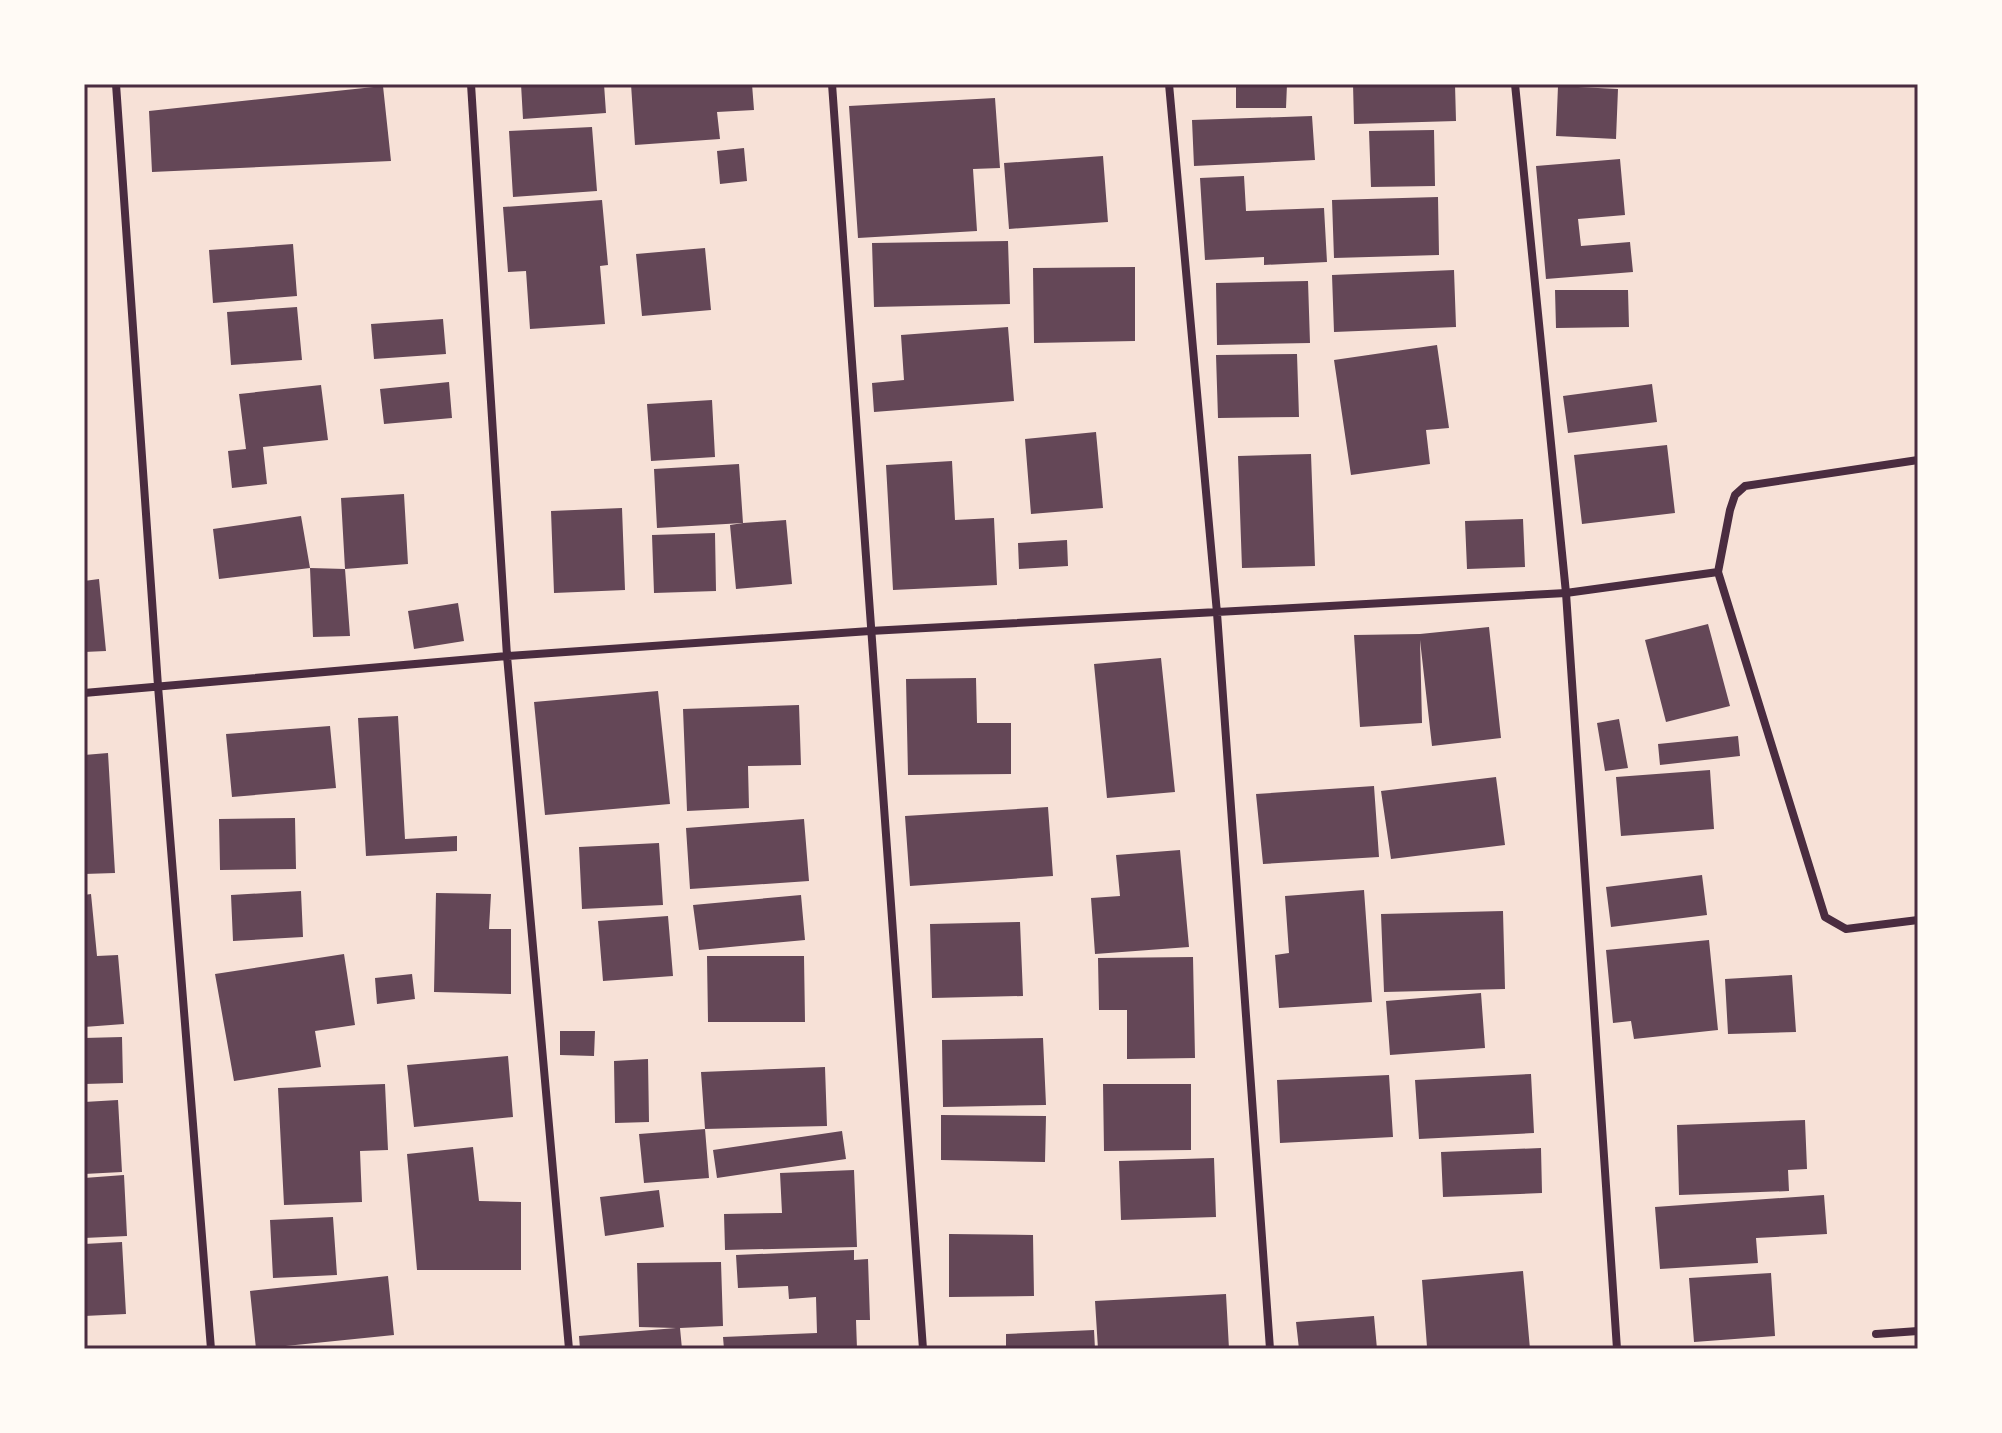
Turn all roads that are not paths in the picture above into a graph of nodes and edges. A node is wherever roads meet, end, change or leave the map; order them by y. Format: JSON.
{"nodes":[{"id":1,"x":116,"y":84,"type":"edge"},
{"id":2,"x":471,"y":84,"type":"edge"},
{"id":3,"x":832,"y":84,"type":"edge"},
{"id":4,"x":1169,"y":84,"type":"edge"},
{"id":5,"x":1515,"y":84,"type":"edge"},
{"id":6,"x":1918,"y":460,"type":"edge"},
{"id":7,"x":1718,"y":572,"type":"junction"},
{"id":8,"x":1566,"y":593,"type":"junction"},
{"id":9,"x":1217,"y":613,"type":"junction"},
{"id":10,"x":870,"y":631,"type":"junction"},
{"id":11,"x":507,"y":656,"type":"junction"},
{"id":12,"x":158,"y":686,"type":"junction"},
{"id":13,"x":84,"y":693,"type":"edge"},
{"id":14,"x":1918,"y":920,"type":"edge"},
{"id":15,"x":1918,"y":1331,"type":"edge"},
{"id":16,"x":1876,"y":1334,"type":"dead end"},
{"id":17,"x":211,"y":1349,"type":"edge"},
{"id":18,"x":569,"y":1349,"type":"edge"},
{"id":19,"x":923,"y":1349,"type":"edge"},
{"id":20,"x":1270,"y":1349,"type":"edge"},
{"id":21,"x":1617,"y":1349,"type":"edge"}],
"edges":[{"from":1,"to":12,"type":"street"},
{"from":2,"to":11,"type":"street"},
{"from":3,"to":10,"type":"street"},
{"from":4,"to":9,"type":"street"},
{"from":5,"to":8,"type":"street"},
{"from":6,"to":7,"type":"street"},
{"from":7,"to":8,"type":"street"},
{"from":7,"to":14,"type":"street"},
{"from":8,"to":9,"type":"street"},
{"from":8,"to":21,"type":"street"},
{"from":9,"to":10,"type":"street"},
{"from":9,"to":20,"type":"street"},
{"from":10,"to":11,"type":"street"},
{"from":10,"to":19,"type":"street"},
{"from":11,"to":12,"type":"street"},
{"from":11,"to":18,"type":"street"},
{"from":12,"to":13,"type":"street"},
{"from":12,"to":17,"type":"street"},
{"from":15,"to":16,"type":"street"}]}
